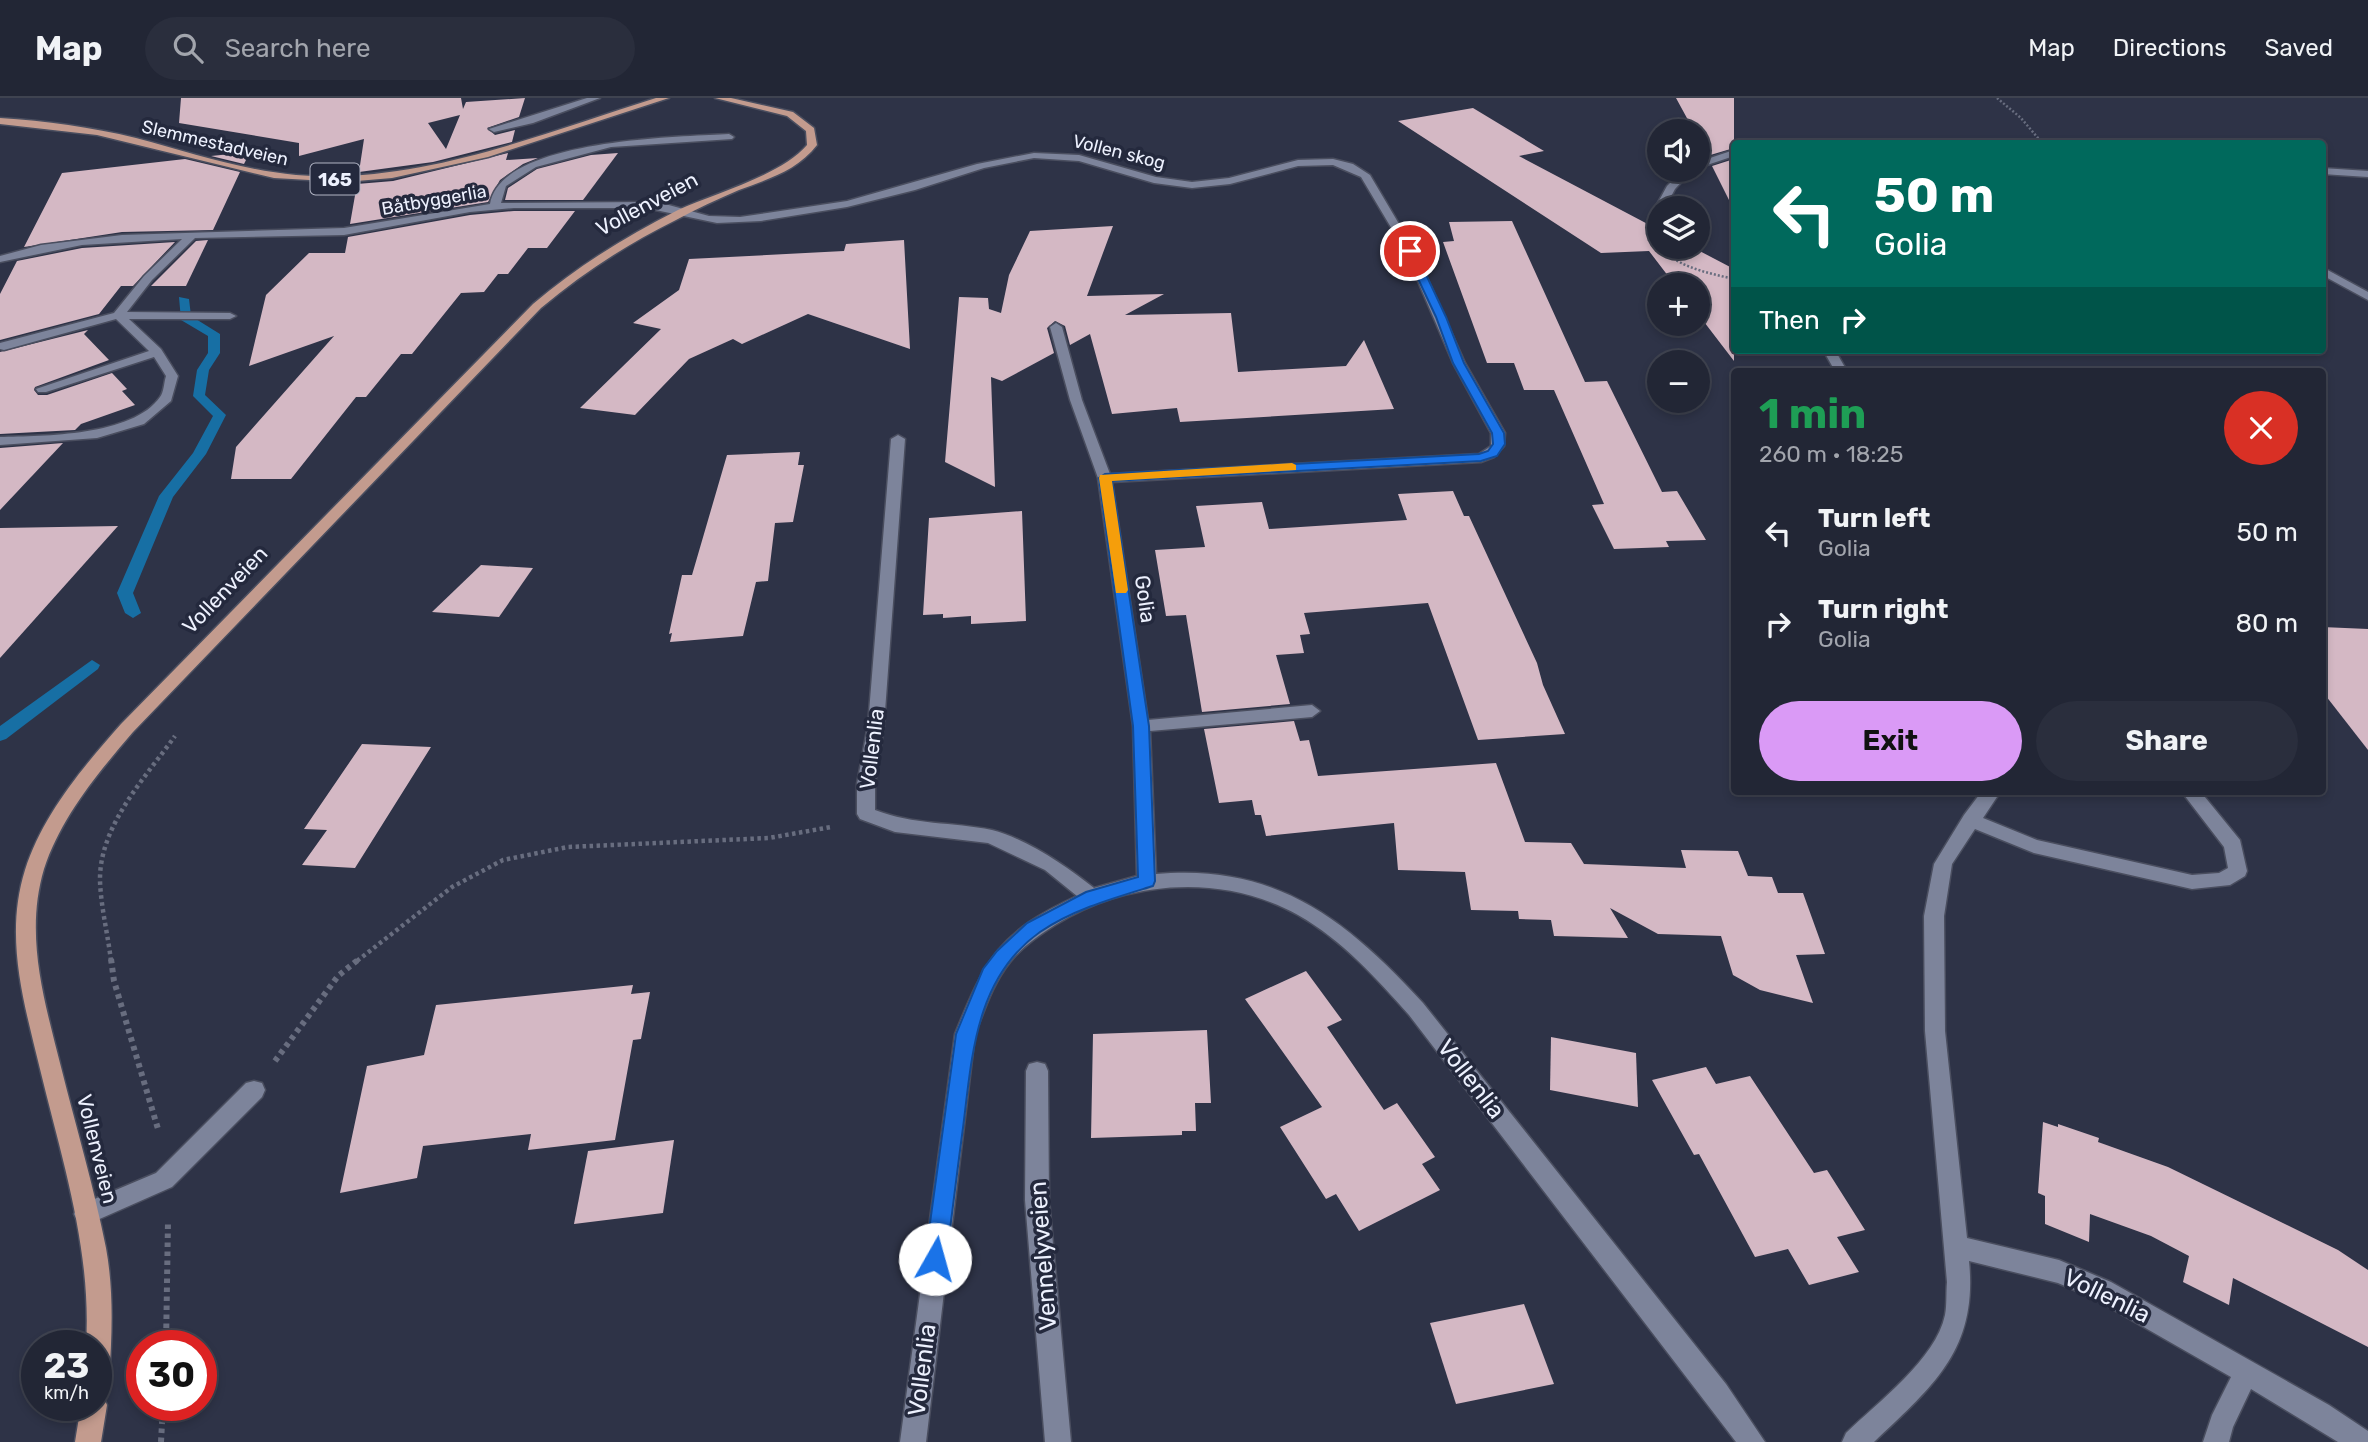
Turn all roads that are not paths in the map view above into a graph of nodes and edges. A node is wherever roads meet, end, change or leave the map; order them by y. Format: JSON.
{"nodes":[{"id":1,"x":596,"y":98,"type":"edge"},
{"id":2,"x":665,"y":98,"type":"edge"},
{"id":3,"x":719,"y":98,"type":"edge"},
{"id":4,"x":0,"y":121,"type":"edge"},
{"id":5,"x":494,"y":129,"type":"dead end"},
{"id":6,"x":729,"y":137,"type":"dead end"},
{"id":7,"x":1731,"y":154,"type":"edge"},
{"id":8,"x":1710,"y":160,"type":"edge"},
{"id":9,"x":2326,"y":171,"type":"edge"},
{"id":10,"x":2368,"y":174,"type":"edge"},
{"id":11,"x":495,"y":206,"type":"junction"},
{"id":12,"x":682,"y":213,"type":"junction"},
{"id":13,"x":191,"y":236,"type":"junction"},
{"id":14,"x":0,"y":259,"type":"edge"},
{"id":15,"x":2326,"y":272,"type":"edge"},
{"id":16,"x":2368,"y":296,"type":"edge"},
{"id":17,"x":118,"y":315,"type":"junction"},
{"id":18,"x":230,"y":316,"type":"dead end"},
{"id":19,"x":1056,"y":327,"type":"dead end"},
{"id":20,"x":4,"y":346,"type":"dead end"},
{"id":21,"x":157,"y":352,"type":"junction"},
{"id":22,"x":42,"y":389,"type":"dead end"},
{"id":23,"x":898,"y":439,"type":"dead end"},
{"id":24,"x":0,"y":440,"type":"edge"},
{"id":25,"x":1105,"y":478,"type":"junction"},
{"id":26,"x":1312,"y":711,"type":"dead end"},
{"id":27,"x":1141,"y":726,"type":"junction"},
{"id":28,"x":1989,"y":795,"type":"edge"},
{"id":29,"x":2193,"y":795,"type":"edge"},
{"id":30,"x":1970,"y":820,"type":"junction"},
{"id":31,"x":1147,"y":881,"type":"junction"},
{"id":32,"x":1092,"y":897,"type":"junction"},
{"id":33,"x":1037,"y":1071,"type":"dead end"},
{"id":34,"x":254,"y":1090,"type":"road end"},
{"id":35,"x":86,"y":1214,"type":"junction"},
{"id":36,"x":1956,"y":1247,"type":"junction"},
{"id":37,"x":99,"y":1330,"type":"edge"},
{"id":38,"x":2246,"y":1373,"type":"junction"},
{"id":39,"x":91,"y":1421,"type":"edge"},
{"id":40,"x":88,"y":1442,"type":"edge"},
{"id":41,"x":913,"y":1442,"type":"edge"},
{"id":42,"x":1058,"y":1442,"type":"edge"},
{"id":43,"x":1752,"y":1442,"type":"edge"},
{"id":44,"x":1855,"y":1442,"type":"edge"},
{"id":45,"x":2216,"y":1442,"type":"edge"},
{"id":46,"x":2361,"y":1442,"type":"edge"}],
"edges":[{"from":1,"to":5,"type":"street"},
{"from":2,"to":4,"type":"main road","name":"Slemmestadveien","number":"165"},
{"from":3,"to":12,"type":"main road","name":"Vollenveien"},
{"from":6,"to":11,"type":"street"},
{"from":7,"to":8,"type":"street"},
{"from":9,"to":10,"type":"street"},
{"from":11,"to":12,"type":"street","name":"Båtbyggerlia"},
{"from":11,"to":13,"type":"street","name":"Båtbyggerlia"},
{"from":12,"to":25,"type":"street","name":"Vollen skog"},
{"from":12,"to":35,"type":"main road","name":"Vollenveien"},
{"from":13,"to":14,"type":"street","name":"Båtbyggerlia"},
{"from":13,"to":17,"type":"street"},
{"from":15,"to":16,"type":"street"},
{"from":17,"to":18,"type":"street"},
{"from":17,"to":20,"type":"street"},
{"from":17,"to":21,"type":"street"},
{"from":19,"to":25,"type":"street","name":"Golia"},
{"from":21,"to":22,"type":"street"},
{"from":21,"to":24,"type":"street"},
{"from":23,"to":32,"type":"street","name":"Vollenlia"},
{"from":25,"to":27,"type":"street","name":"Golia"},
{"from":26,"to":27,"type":"street"},
{"from":27,"to":31,"type":"street","name":"Golia"},
{"from":28,"to":30,"type":"street"},
{"from":29,"to":30,"type":"street"},
{"from":30,"to":36,"type":"street"},
{"from":31,"to":32,"type":"street","name":"Vollenlia"},
{"from":31,"to":43,"type":"street","name":"Vollenlia"},
{"from":32,"to":41,"type":"street","name":"Vollenlia"},
{"from":33,"to":42,"type":"street","name":"Vennelyveien"},
{"from":34,"to":35,"type":"street"},
{"from":35,"to":37,"type":"main road","name":"Vollenveien"},
{"from":36,"to":38,"type":"street","name":"Vollenlia"},
{"from":36,"to":44,"type":"street"},
{"from":38,"to":45,"type":"street"},
{"from":38,"to":46,"type":"street","name":"Vollenlia"},
{"from":39,"to":40,"type":"main road"}]}
